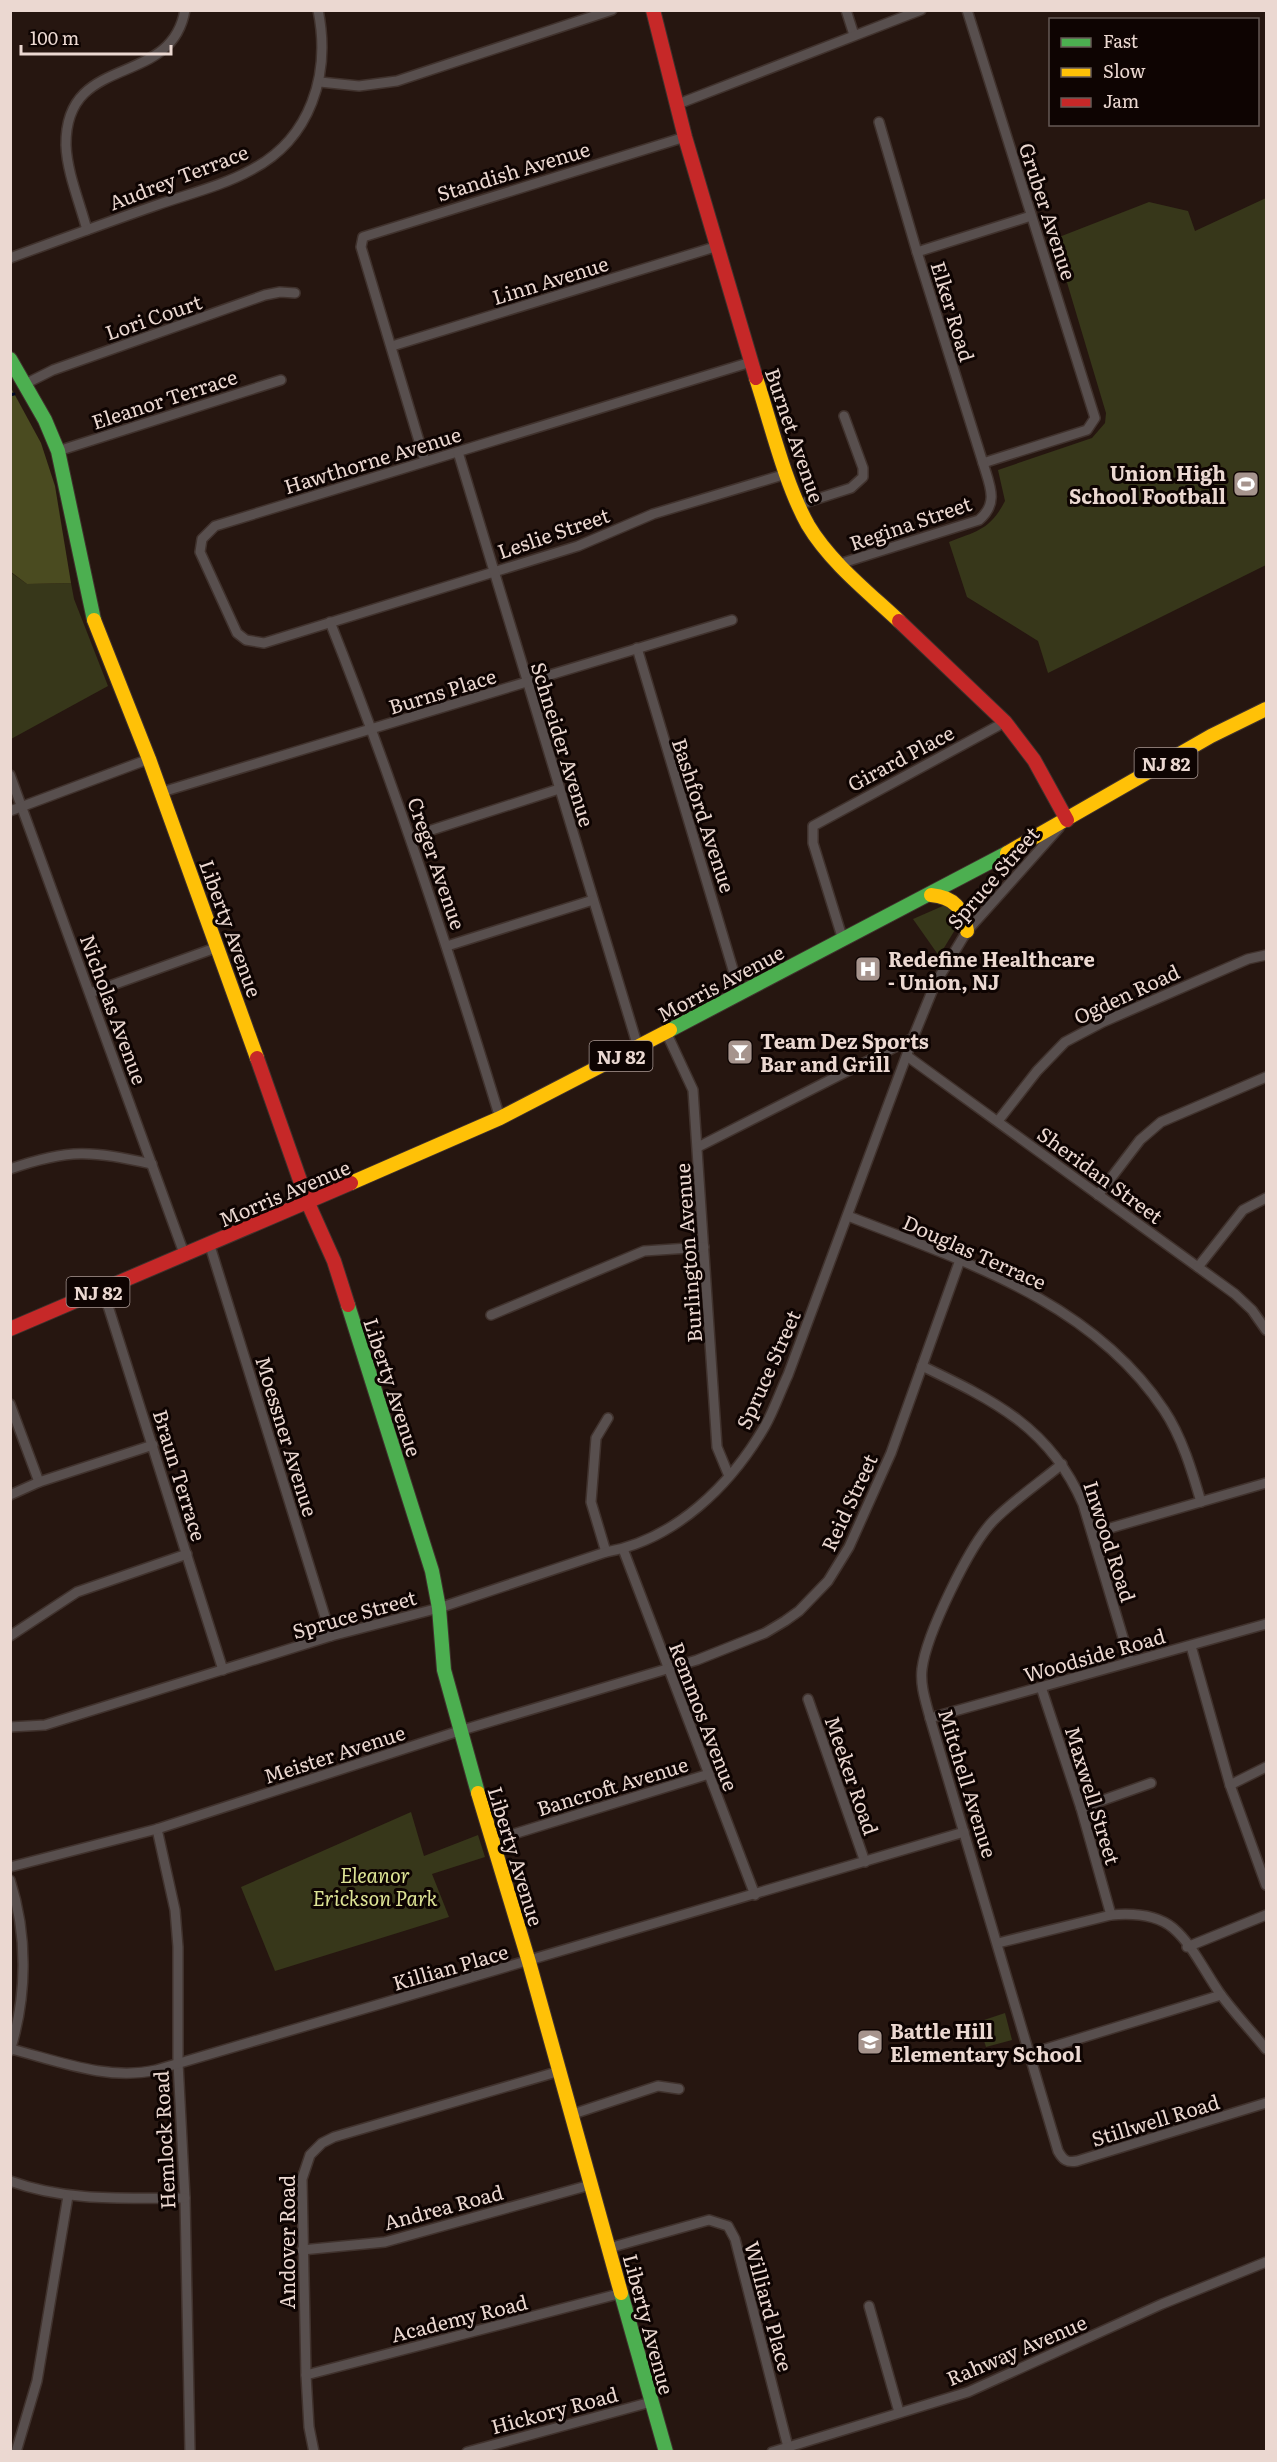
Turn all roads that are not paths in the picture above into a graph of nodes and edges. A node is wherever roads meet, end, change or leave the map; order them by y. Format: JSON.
{"nodes":[{"id":1,"x":185,"y":10,"type":"edge"},
{"id":2,"x":318,"y":10,"type":"edge"},
{"id":3,"x":612,"y":10,"type":"edge"},
{"id":4,"x":653,"y":10,"type":"edge"},
{"id":5,"x":846,"y":10,"type":"edge"},
{"id":6,"x":921,"y":10,"type":"edge"},
{"id":7,"x":967,"y":10,"type":"edge"},
{"id":8,"x":854,"y":35,"type":"junction"},
{"id":9,"x":320,"y":82,"type":"junction"},
{"id":10,"x":678,"y":104,"type":"junction"},
{"id":11,"x":879,"y":122,"type":"dead end"},
{"id":12,"x":685,"y":137,"type":"junction"},
{"id":13,"x":1031,"y":216,"type":"junction"},
{"id":14,"x":87,"y":230,"type":"junction"},
{"id":15,"x":718,"y":246,"type":"junction"},
{"id":16,"x":916,"y":252,"type":"junction"},
{"id":17,"x":10,"y":258,"type":"edge"},
{"id":18,"x":295,"y":293,"type":"dead end"},
{"id":19,"x":392,"y":346,"type":"junction"},
{"id":20,"x":10,"y":359,"type":"edge"},
{"id":21,"x":751,"y":362,"type":"junction"},
{"id":22,"x":280,"y":380,"type":"dead end"},
{"id":23,"x":25,"y":384,"type":"junction"},
{"id":24,"x":844,"y":416,"type":"dead end"},
{"id":25,"x":58,"y":451,"type":"junction"},
{"id":26,"x":458,"y":452,"type":"junction"},
{"id":27,"x":425,"y":461,"type":"junction"},
{"id":28,"x":983,"y":463,"type":"junction"},
{"id":29,"x":786,"y":474,"type":"junction"},
{"id":30,"x":798,"y":505,"type":"junction"},
{"id":31,"x":989,"y":510,"type":"joint"},
{"id":32,"x":839,"y":564,"type":"junction"},
{"id":33,"x":492,"y":572,"type":"junction"},
{"id":34,"x":732,"y":620,"type":"dead end"},
{"id":35,"x":330,"y":622,"type":"junction"},
{"id":36,"x":637,"y":648,"type":"junction"},
{"id":37,"x":527,"y":683,"type":"junction"},
{"id":38,"x":1266,"y":709,"type":"edge"},
{"id":39,"x":1005,"y":722,"type":"junction"},
{"id":40,"x":373,"y":730,"type":"junction"},
{"id":41,"x":149,"y":759,"type":"junction"},
{"id":42,"x":10,"y":775,"type":"edge"},
{"id":43,"x":559,"y":789,"type":"junction"},
{"id":44,"x":162,"y":792,"type":"junction"},
{"id":45,"x":22,"y":807,"type":"junction"},
{"id":46,"x":10,"y":811,"type":"edge"},
{"id":47,"x":1067,"y":820,"type":"junction"},
{"id":48,"x":410,"y":837,"type":"junction"},
{"id":49,"x":931,"y":895,"type":"junction"},
{"id":50,"x":593,"y":900,"type":"junction"},
{"id":51,"x":967,"y":931,"type":"junction"},
{"id":52,"x":843,"y":940,"type":"junction"},
{"id":53,"x":447,"y":946,"type":"junction"},
{"id":54,"x":219,"y":947,"type":"junction"},
{"id":55,"x":1266,"y":955,"type":"edge"},
{"id":56,"x":90,"y":993,"type":"junction"},
{"id":57,"x":740,"y":993,"type":"junction"},
{"id":58,"x":666,"y":1032,"type":"junction"},
{"id":59,"x":913,"y":1038,"type":"junction"},
{"id":60,"x":638,"y":1047,"type":"junction"},
{"id":61,"x":907,"y":1056,"type":"junction"},
{"id":62,"x":1266,"y":1077,"type":"edge"},
{"id":63,"x":500,"y":1118,"type":"junction"},
{"id":64,"x":998,"y":1121,"type":"junction"},
{"id":65,"x":698,"y":1148,"type":"junction"},
{"id":66,"x":152,"y":1164,"type":"junction"},
{"id":67,"x":11,"y":1167,"type":"edge"},
{"id":68,"x":1098,"y":1195,"type":"junction"},
{"id":69,"x":1266,"y":1198,"type":"edge"},
{"id":70,"x":308,"y":1203,"type":"junction"},
{"id":71,"x":848,"y":1216,"type":"junction"},
{"id":72,"x":210,"y":1246,"type":"junction"},
{"id":73,"x":704,"y":1247,"type":"junction"},
{"id":74,"x":185,"y":1256,"type":"junction"},
{"id":75,"x":960,"y":1260,"type":"junction"},
{"id":76,"x":1198,"y":1267,"type":"junction"},
{"id":77,"x":103,"y":1290,"type":"junction"},
{"id":78,"x":491,"y":1315,"type":"dead end"},
{"id":79,"x":10,"y":1329,"type":"edge"},
{"id":80,"x":1266,"y":1330,"type":"edge"},
{"id":81,"x":922,"y":1366,"type":"junction"},
{"id":82,"x":10,"y":1404,"type":"edge"},
{"id":83,"x":608,"y":1418,"type":"dead end"},
{"id":84,"x":153,"y":1445,"type":"junction"},
{"id":85,"x":1062,"y":1464,"type":"junction"},
{"id":86,"x":729,"y":1476,"type":"junction"},
{"id":87,"x":39,"y":1482,"type":"junction"},
{"id":88,"x":1266,"y":1483,"type":"edge"},
{"id":89,"x":10,"y":1495,"type":"edge"},
{"id":90,"x":1201,"y":1502,"type":"junction"},
{"id":91,"x":1093,"y":1533,"type":"junction"},
{"id":92,"x":623,"y":1549,"type":"junction"},
{"id":93,"x":606,"y":1552,"type":"junction"},
{"id":94,"x":187,"y":1554,"type":"junction"},
{"id":95,"x":439,"y":1608,"type":"junction"},
{"id":96,"x":1266,"y":1624,"type":"edge"},
{"id":97,"x":10,"y":1636,"type":"edge"},
{"id":98,"x":331,"y":1636,"type":"junction"},
{"id":99,"x":1191,"y":1646,"type":"junction"},
{"id":100,"x":1130,"y":1661,"type":"junction"},
{"id":101,"x":667,"y":1668,"type":"junction"},
{"id":102,"x":223,"y":1670,"type":"junction"},
{"id":103,"x":1041,"y":1687,"type":"junction"},
{"id":104,"x":808,"y":1699,"type":"dead end"},
{"id":105,"x":930,"y":1719,"type":"junction"},
{"id":106,"x":10,"y":1727,"type":"edge"},
{"id":107,"x":459,"y":1731,"type":"junction"},
{"id":108,"x":1266,"y":1767,"type":"edge"},
{"id":109,"x":709,"y":1774,"type":"junction"},
{"id":110,"x":1151,"y":1783,"type":"dead end"},
{"id":111,"x":1230,"y":1785,"type":"junction"},
{"id":112,"x":1081,"y":1808,"type":"junction"},
{"id":113,"x":157,"y":1829,"type":"junction"},
{"id":114,"x":964,"y":1832,"type":"junction"},
{"id":115,"x":491,"y":1841,"type":"junction"},
{"id":116,"x":865,"y":1862,"type":"junction"},
{"id":117,"x":10,"y":1867,"type":"edge"},
{"id":118,"x":10,"y":1880,"type":"edge"},
{"id":119,"x":1266,"y":1885,"type":"edge"},
{"id":120,"x":755,"y":1896,"type":"junction"},
{"id":121,"x":1111,"y":1915,"type":"junction"},
{"id":122,"x":1266,"y":1916,"type":"edge"},
{"id":123,"x":998,"y":1943,"type":"junction"},
{"id":124,"x":1187,"y":1947,"type":"junction"},
{"id":125,"x":529,"y":1962,"type":"junction"},
{"id":126,"x":1221,"y":1995,"type":"junction"},
{"id":127,"x":1266,"y":2049,"type":"edge"},
{"id":128,"x":11,"y":2050,"type":"edge"},
{"id":129,"x":1029,"y":2054,"type":"junction"},
{"id":130,"x":178,"y":2063,"type":"junction"},
{"id":131,"x":560,"y":2071,"type":"junction"},
{"id":132,"x":678,"y":2089,"type":"dead end"},
{"id":133,"x":1266,"y":2103,"type":"edge"},
{"id":134,"x":573,"y":2114,"type":"junction"},
{"id":135,"x":1058,"y":2151,"type":"joint"},
{"id":136,"x":10,"y":2181,"type":"edge"},
{"id":137,"x":590,"y":2185,"type":"junction"},
{"id":138,"x":68,"y":2196,"type":"junction"},
{"id":139,"x":185,"y":2198,"type":"junction"},
{"id":140,"x":609,"y":2248,"type":"junction"},
{"id":141,"x":302,"y":2250,"type":"junction"},
{"id":142,"x":1266,"y":2262,"type":"edge"},
{"id":143,"x":622,"y":2293,"type":"junction"},
{"id":144,"x":869,"y":2306,"type":"dead end"},
{"id":145,"x":306,"y":2375,"type":"junction"},
{"id":146,"x":651,"y":2402,"type":"junction"},
{"id":147,"x":899,"y":2412,"type":"junction"},
{"id":148,"x":788,"y":2447,"type":"junction"},
{"id":149,"x":16,"y":2451,"type":"edge"},
{"id":150,"x":190,"y":2451,"type":"edge"},
{"id":151,"x":314,"y":2451,"type":"edge"},
{"id":152,"x":467,"y":2451,"type":"edge"},
{"id":153,"x":666,"y":2451,"type":"edge"},
{"id":154,"x":772,"y":2451,"type":"edge"}],
"edges":[{"from":1,"to":14,"type":"street"},
{"from":2,"to":9,"type":"street","name":"Audrey Terrace"},
{"from":3,"to":9,"type":"street"},
{"from":4,"to":10,"type":"street","name":"Burnet Avenue"},
{"from":5,"to":8,"type":"street"},
{"from":6,"to":8,"type":"street"},
{"from":7,"to":13,"type":"street","name":"Gruber Avenue"},
{"from":8,"to":10,"type":"street"},
{"from":9,"to":14,"type":"street","name":"Audrey Terrace"},
{"from":10,"to":12,"type":"street","name":"Burnet Avenue"},
{"from":11,"to":16,"type":"street","name":"Elker Road"},
{"from":12,"to":15,"type":"street","name":"Burnet Avenue"},
{"from":12,"to":19,"type":"street","name":"Standish Avenue"},
{"from":13,"to":16,"type":"street"},
{"from":13,"to":28,"type":"street","name":"Gruber Avenue"},
{"from":14,"to":17,"type":"street","name":"Audrey Terrace"},
{"from":15,"to":19,"type":"street","name":"Linn Avenue"},
{"from":15,"to":21,"type":"street","name":"Burnet Avenue"},
{"from":16,"to":28,"type":"street","name":"Elker Road"},
{"from":18,"to":23,"type":"street","name":"Lori Court"},
{"from":19,"to":27,"type":"street"},
{"from":20,"to":23,"type":"street","name":"Liberty Avenue"},
{"from":21,"to":26,"type":"street","name":"Hawthorne Avenue"},
{"from":21,"to":29,"type":"street","name":"Burnet Avenue"},
{"from":22,"to":25,"type":"street","name":"Eleanor Terrace"},
{"from":23,"to":25,"type":"street","name":"Liberty Avenue"},
{"from":24,"to":30,"type":"street"},
{"from":25,"to":41,"type":"street","name":"Liberty Avenue"},
{"from":26,"to":27,"type":"street","name":"Hawthorne Avenue"},
{"from":26,"to":33,"type":"street","name":"Schneider Avenue"},
{"from":27,"to":35,"type":"street","name":"Hawthorne Avenue"},
{"from":28,"to":31,"type":"street","name":"Elker Road"},
{"from":29,"to":30,"type":"street","name":"Burnet Avenue"},
{"from":29,"to":33,"type":"street","name":"Leslie Street"},
{"from":30,"to":32,"type":"street","name":"Burnet Avenue"},
{"from":31,"to":32,"type":"street","name":"Regina Street"},
{"from":32,"to":39,"type":"street","name":"Burnet Avenue"},
{"from":33,"to":35,"type":"street","name":"Leslie Street"},
{"from":33,"to":37,"type":"street","name":"Schneider Avenue"},
{"from":34,"to":36,"type":"street","name":"Burns Place"},
{"from":35,"to":40,"type":"street","name":"Creger Avenue"},
{"from":36,"to":37,"type":"street","name":"Burns Place"},
{"from":36,"to":57,"type":"street","name":"Bashford Avenue"},
{"from":37,"to":40,"type":"street","name":"Burns Place"},
{"from":37,"to":43,"type":"street","name":"Schneider Avenue"},
{"from":38,"to":47,"type":"street","name":"Morris Avenue","number":"NJ 82"},
{"from":39,"to":47,"type":"street","name":"Burnet Avenue"},
{"from":39,"to":52,"type":"street","name":"Girard Place"},
{"from":40,"to":44,"type":"street","name":"Burns Place"},
{"from":40,"to":48,"type":"street","name":"Creger Avenue"},
{"from":41,"to":44,"type":"street","name":"Liberty Avenue"},
{"from":41,"to":45,"type":"street"},
{"from":42,"to":45,"type":"street","name":"Nicholas Avenue"},
{"from":43,"to":48,"type":"street"},
{"from":43,"to":50,"type":"street","name":"Schneider Avenue"},
{"from":44,"to":54,"type":"street","name":"Liberty Avenue"},
{"from":45,"to":46,"type":"street"},
{"from":45,"to":56,"type":"street","name":"Nicholas Avenue"},
{"from":47,"to":49,"type":"street","name":"Morris Avenue","number":"NJ 82"},
{"from":47,"to":51,"type":"street","name":"Spruce Street"},
{"from":48,"to":53,"type":"street","name":"Creger Avenue"},
{"from":49,"to":51,"type":"street"},
{"from":49,"to":52,"type":"street","name":"Morris Avenue","number":"NJ 82"},
{"from":50,"to":53,"type":"street"},
{"from":50,"to":60,"type":"street","name":"Schneider Avenue"},
{"from":51,"to":59,"type":"street","name":"Spruce Street"},
{"from":52,"to":57,"type":"street","name":"Morris Avenue","number":"NJ 82"},
{"from":53,"to":63,"type":"street","name":"Creger Avenue"},
{"from":54,"to":56,"type":"street"},
{"from":54,"to":70,"type":"street","name":"Liberty Avenue"},
{"from":55,"to":64,"type":"street","name":"Ogden Road"},
{"from":56,"to":66,"type":"street","name":"Nicholas Avenue"},
{"from":57,"to":58,"type":"street","name":"Morris Avenue","number":"NJ 82"},
{"from":58,"to":60,"type":"street","name":"Morris Avenue","number":"NJ 82"},
{"from":58,"to":65,"type":"street","name":"Burlington Avenue"},
{"from":59,"to":61,"type":"street","name":"Spruce Street"},
{"from":59,"to":65,"type":"street"},
{"from":60,"to":63,"type":"street","name":"Morris Avenue","number":"NJ 82"},
{"from":61,"to":64,"type":"street","name":"Sheridan Street"},
{"from":61,"to":71,"type":"street","name":"Spruce Street"},
{"from":62,"to":68,"type":"street"},
{"from":63,"to":70,"type":"street","name":"Morris Avenue","number":"NJ 82"},
{"from":64,"to":68,"type":"street","name":"Sheridan Street"},
{"from":65,"to":73,"type":"street","name":"Burlington Avenue"},
{"from":66,"to":67,"type":"street"},
{"from":66,"to":74,"type":"street","name":"Nicholas Avenue"},
{"from":68,"to":76,"type":"street","name":"Sheridan Street"},
{"from":69,"to":76,"type":"street"},
{"from":70,"to":72,"type":"street","name":"Morris Avenue","number":"NJ 82"},
{"from":70,"to":95,"type":"street","name":"Liberty Avenue"},
{"from":71,"to":75,"type":"street","name":"Douglas Terrace"},
{"from":71,"to":86,"type":"street","name":"Spruce Street"},
{"from":72,"to":74,"type":"street","name":"Morris Avenue","number":"NJ 82"},
{"from":72,"to":98,"type":"street","name":"Moessner Avenue"},
{"from":73,"to":78,"type":"street"},
{"from":73,"to":86,"type":"street","name":"Burlington Avenue"},
{"from":74,"to":77,"type":"street","name":"Morris Avenue","number":"NJ 82"},
{"from":75,"to":81,"type":"street","name":"Reid Street"},
{"from":75,"to":90,"type":"street","name":"Douglas Terrace"},
{"from":76,"to":80,"type":"street","name":"Sheridan Street"},
{"from":77,"to":79,"type":"street","name":"Morris Avenue","number":"NJ 82"},
{"from":77,"to":84,"type":"street","name":"Braun Terrace"},
{"from":81,"to":85,"type":"street","name":"Inwood Road"},
{"from":81,"to":101,"type":"street","name":"Reid Street"},
{"from":82,"to":87,"type":"street"},
{"from":83,"to":93,"type":"street"},
{"from":84,"to":87,"type":"street"},
{"from":84,"to":94,"type":"street","name":"Braun Terrace"},
{"from":85,"to":91,"type":"street","name":"Inwood Road"},
{"from":85,"to":105,"type":"street","name":"Mitchell Avenue"},
{"from":86,"to":92,"type":"street","name":"Spruce Street"},
{"from":87,"to":89,"type":"street"},
{"from":88,"to":90,"type":"street"},
{"from":90,"to":91,"type":"street"},
{"from":91,"to":100,"type":"street","name":"Inwood Road"},
{"from":92,"to":93,"type":"street","name":"Spruce Street"},
{"from":92,"to":101,"type":"street","name":"Remmos Avenue"},
{"from":93,"to":95,"type":"street","name":"Spruce Street"},
{"from":94,"to":97,"type":"street"},
{"from":94,"to":102,"type":"street","name":"Braun Terrace"},
{"from":95,"to":98,"type":"street","name":"Spruce Street"},
{"from":95,"to":107,"type":"street","name":"Liberty Avenue"},
{"from":96,"to":99,"type":"street","name":"Woodside Road"},
{"from":98,"to":102,"type":"street","name":"Spruce Street"},
{"from":99,"to":100,"type":"street","name":"Woodside Road"},
{"from":99,"to":111,"type":"street"},
{"from":100,"to":103,"type":"street","name":"Woodside Road"},
{"from":101,"to":107,"type":"street","name":"Meister Avenue"},
{"from":101,"to":109,"type":"street","name":"Remmos Avenue"},
{"from":102,"to":106,"type":"street","name":"Spruce Street"},
{"from":103,"to":105,"type":"street","name":"Woodside Road"},
{"from":103,"to":112,"type":"street","name":"Maxwell Street"},
{"from":104,"to":116,"type":"street","name":"Meeker Road"},
{"from":105,"to":114,"type":"street","name":"Mitchell Avenue"},
{"from":107,"to":113,"type":"street","name":"Meister Avenue"},
{"from":107,"to":115,"type":"street","name":"Liberty Avenue"},
{"from":108,"to":111,"type":"street"},
{"from":109,"to":115,"type":"street","name":"Bancroft Avenue"},
{"from":109,"to":120,"type":"street","name":"Remmos Avenue"},
{"from":110,"to":112,"type":"street"},
{"from":111,"to":119,"type":"street"},
{"from":112,"to":121,"type":"street","name":"Maxwell Street"},
{"from":113,"to":117,"type":"street","name":"Meister Avenue"},
{"from":113,"to":130,"type":"street","name":"Hemlock Road"},
{"from":114,"to":116,"type":"street","name":"Killian Place"},
{"from":114,"to":123,"type":"street","name":"Mitchell Avenue"},
{"from":115,"to":125,"type":"street","name":"Liberty Avenue"},
{"from":116,"to":120,"type":"street","name":"Killian Place"},
{"from":118,"to":128,"type":"street"},
{"from":120,"to":125,"type":"street","name":"Killian Place"},
{"from":121,"to":123,"type":"street"},
{"from":121,"to":124,"type":"street"},
{"from":122,"to":124,"type":"street"},
{"from":123,"to":129,"type":"street","name":"Mitchell Avenue"},
{"from":124,"to":126,"type":"street"},
{"from":125,"to":130,"type":"street","name":"Killian Place"},
{"from":125,"to":131,"type":"street","name":"Liberty Avenue"},
{"from":126,"to":127,"type":"street"},
{"from":126,"to":129,"type":"street"},
{"from":128,"to":130,"type":"street","name":"Killian Place"},
{"from":129,"to":135,"type":"street","name":"Mitchell Avenue"},
{"from":130,"to":139,"type":"street","name":"Hemlock Road"},
{"from":131,"to":134,"type":"street","name":"Liberty Avenue"},
{"from":131,"to":141,"type":"street","name":"Andover Road"},
{"from":132,"to":134,"type":"street"},
{"from":133,"to":135,"type":"street","name":"Stillwell Road"},
{"from":134,"to":137,"type":"street","name":"Liberty Avenue"},
{"from":136,"to":138,"type":"street"},
{"from":137,"to":140,"type":"street","name":"Liberty Avenue"},
{"from":137,"to":141,"type":"street","name":"Andrea Road"},
{"from":138,"to":139,"type":"street"},
{"from":138,"to":149,"type":"street"},
{"from":139,"to":150,"type":"street","name":"Hemlock Road"},
{"from":140,"to":143,"type":"street","name":"Liberty Avenue"},
{"from":140,"to":148,"type":"street","name":"Williard Place"},
{"from":141,"to":145,"type":"street","name":"Andover Road"},
{"from":142,"to":147,"type":"street","name":"Rahway Avenue"},
{"from":143,"to":145,"type":"street","name":"Academy Road"},
{"from":143,"to":146,"type":"street","name":"Liberty Avenue"},
{"from":144,"to":147,"type":"street"},
{"from":145,"to":151,"type":"street","name":"Andover Road"},
{"from":146,"to":152,"type":"street","name":"Hickory Road"},
{"from":146,"to":153,"type":"street","name":"Liberty Avenue"},
{"from":147,"to":148,"type":"street","name":"Rahway Avenue"},
{"from":148,"to":154,"type":"street","name":"Rahway Avenue"}]}
